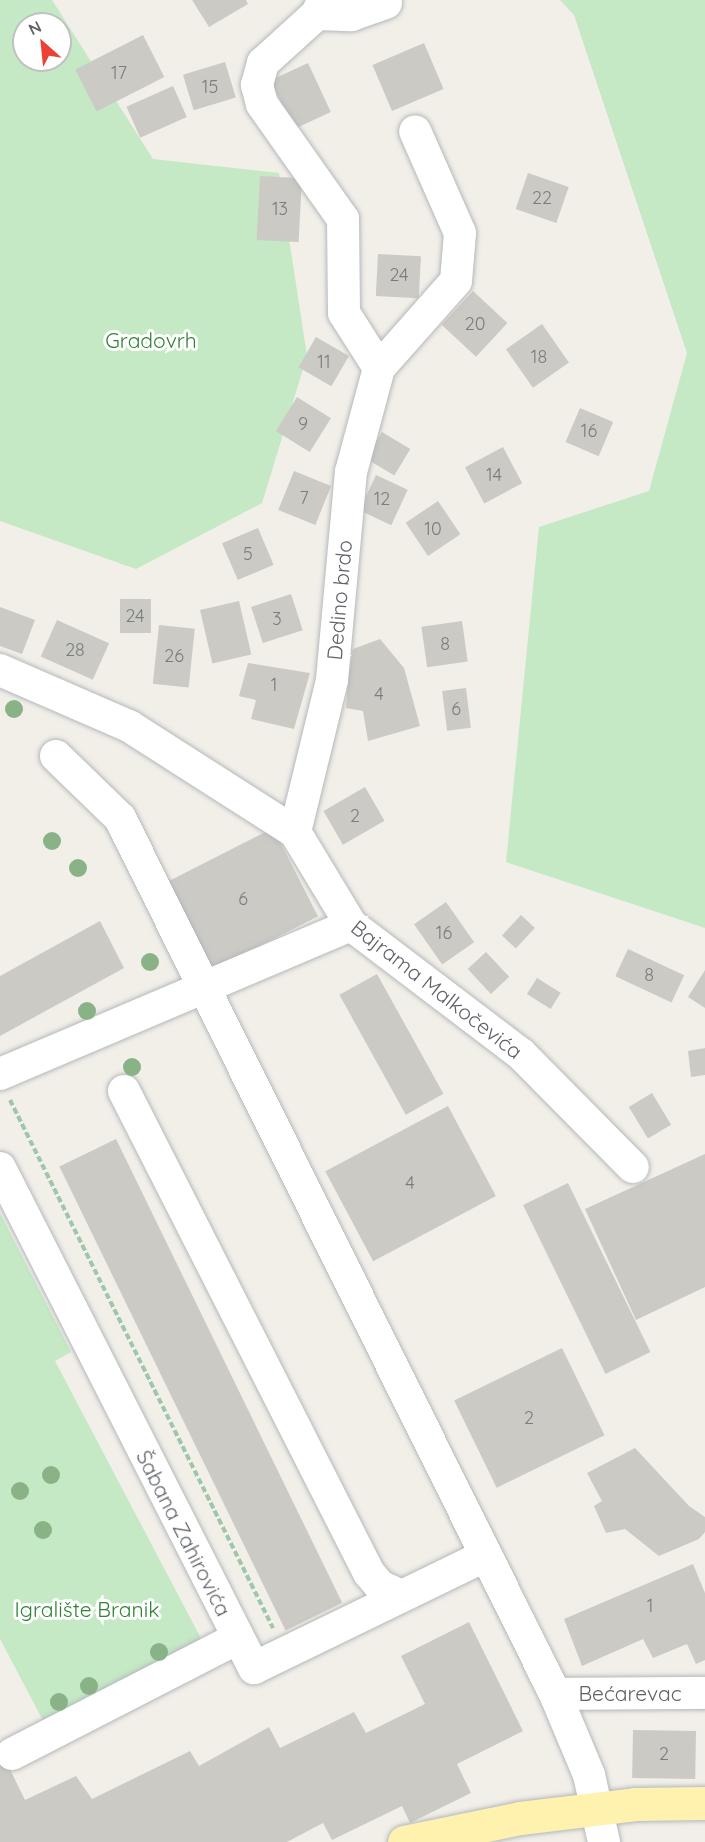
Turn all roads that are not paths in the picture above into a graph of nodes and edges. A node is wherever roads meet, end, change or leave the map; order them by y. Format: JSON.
{"nodes":[{"id":1,"x":386,"y":3,"type":"dead end"},
{"id":2,"x":320,"y":7,"type":"edge"},
{"id":3,"x":415,"y":131,"type":"dead end"},
{"id":4,"x":379,"y":368,"type":"junction"},
{"id":5,"x":0,"y":670,"type":"edge"},
{"id":6,"x":56,"y":756,"type":"dead end"},
{"id":7,"x":295,"y":832,"type":"junction"},
{"id":8,"x":351,"y":925,"type":"junction"},
{"id":9,"x":201,"y":988,"type":"junction"},
{"id":10,"x":3,"y":1082,"type":"edge"},
{"id":11,"x":124,"y":1091,"type":"dead end"},
{"id":12,"x":633,"y":1167,"type":"dead end"},
{"id":13,"x":0,"y":1168,"type":"edge"},
{"id":14,"x":485,"y":1556,"type":"junction"},
{"id":15,"x":401,"y":1596,"type":"junction"},
{"id":16,"x":238,"y":1638,"type":"junction"},
{"id":17,"x":705,"y":1693,"type":"edge"},
{"id":18,"x":555,"y":1694,"type":"junction"},
{"id":19,"x":12,"y":1754,"type":"dead end"},
{"id":20,"x":705,"y":1803,"type":"edge"},
{"id":21,"x":597,"y":1809,"type":"junction"},
{"id":22,"x":404,"y":1842,"type":"edge"},
{"id":23,"x":604,"y":1842,"type":"edge"}],
"edges":[{"from":1,"to":2,"type":"street"},
{"from":2,"to":4,"type":"street"},
{"from":3,"to":4,"type":"street","name":"Dedino brdo"},
{"from":4,"to":7,"type":"street","name":"Dedino brdo"},
{"from":5,"to":7,"type":"street","name":"Bajrama Malkočevića"},
{"from":6,"to":9,"type":"street"},
{"from":7,"to":8,"type":"street","name":"Bajrama Malkočevića"},
{"from":8,"to":9,"type":"street"},
{"from":8,"to":12,"type":"street","name":"Bajrama Malkočevića"},
{"from":9,"to":10,"type":"street"},
{"from":9,"to":14,"type":"street"},
{"from":11,"to":15,"type":"street"},
{"from":13,"to":16,"type":"street","name":"Šabana Zahirovića"},
{"from":14,"to":15,"type":"street","name":"Šabana Zahirovića"},
{"from":14,"to":18,"type":"street"},
{"from":15,"to":16,"type":"street","name":"Šabana Zahirovića"},
{"from":16,"to":19,"type":"street"},
{"from":17,"to":18,"type":"street","name":"Bećarevac"},
{"from":18,"to":21,"type":"street"},
{"from":20,"to":21,"type":"main road"},
{"from":21,"to":22,"type":"main road"},
{"from":21,"to":23,"type":"street"}]}
